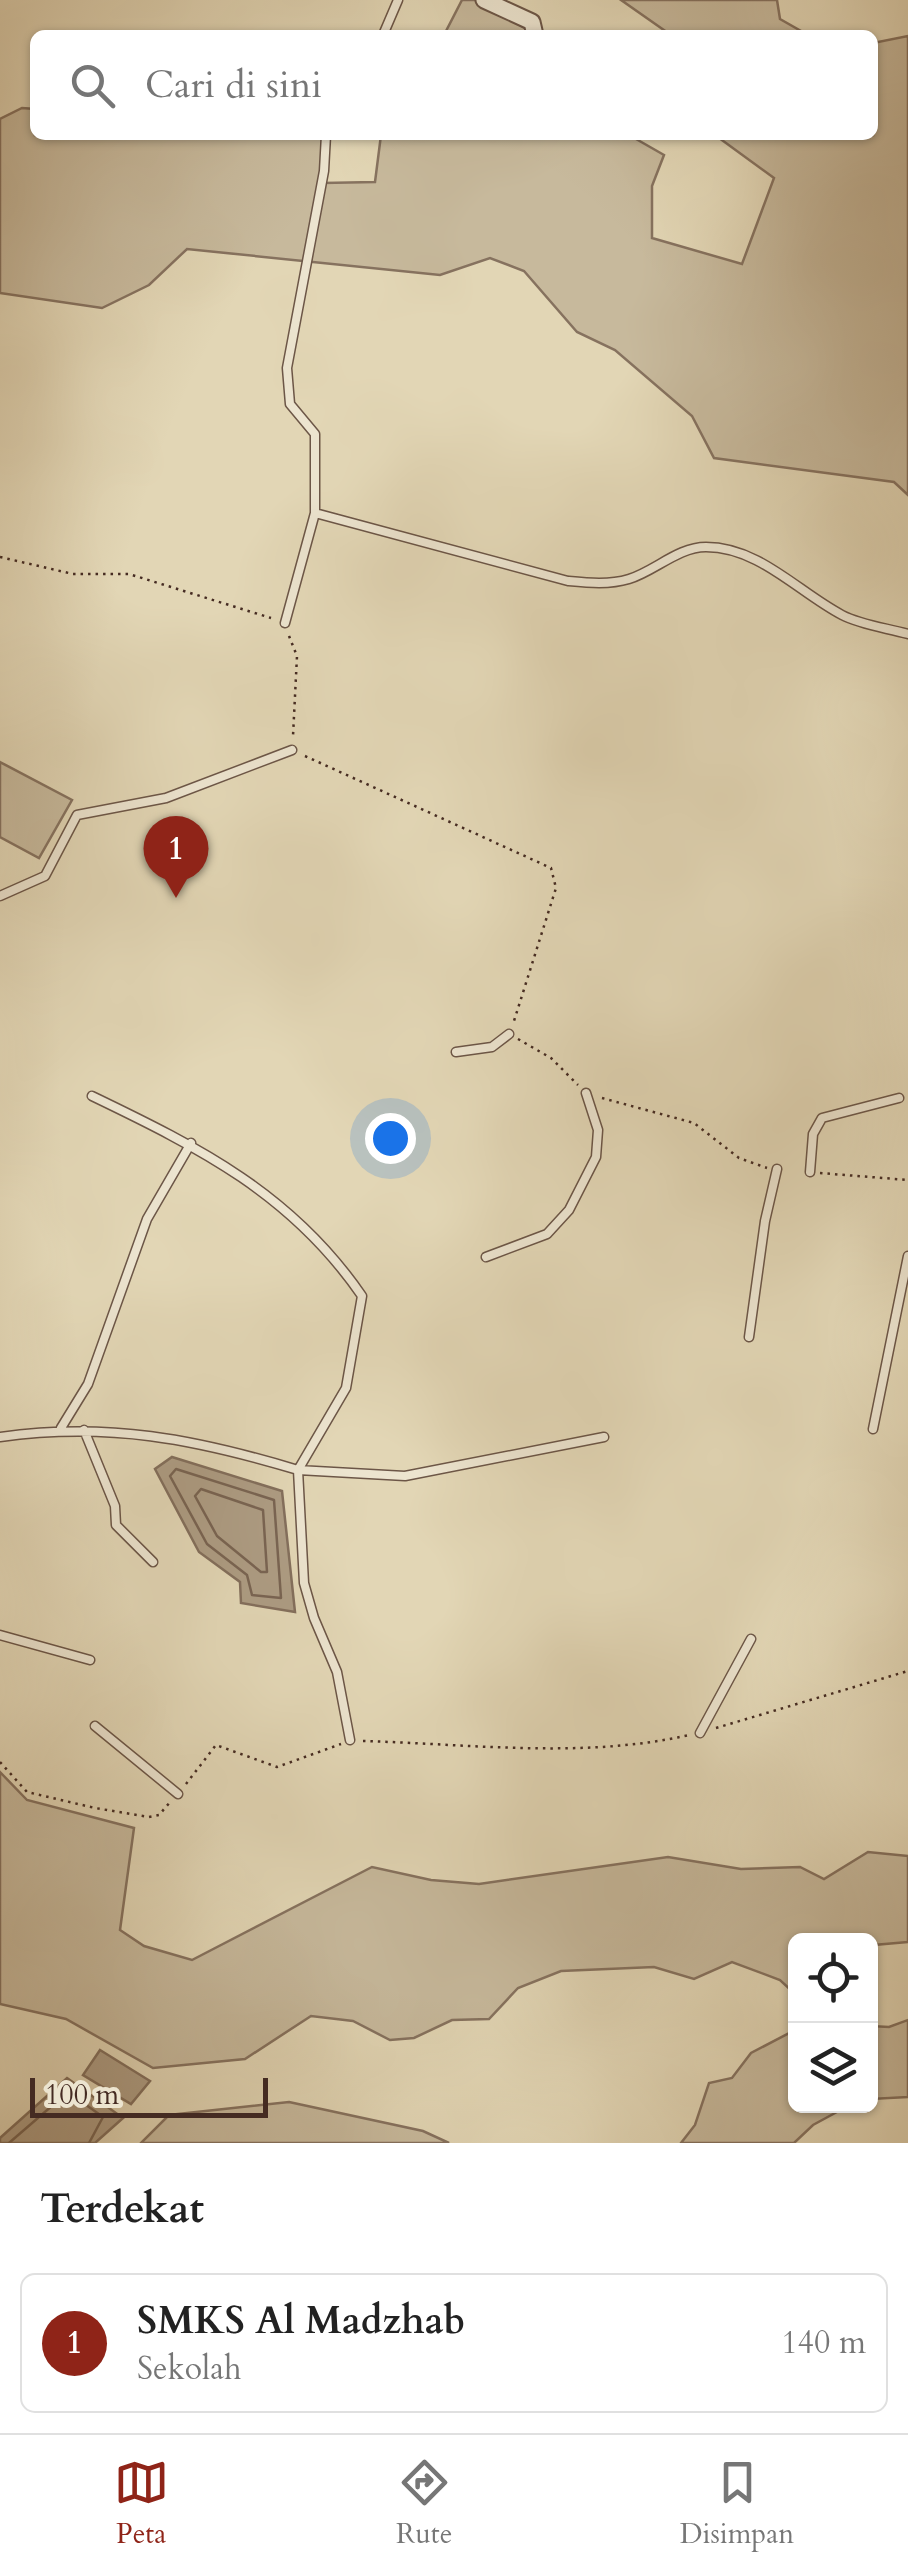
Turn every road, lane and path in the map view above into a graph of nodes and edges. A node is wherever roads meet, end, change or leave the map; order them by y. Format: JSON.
{"nodes":[{"id":1,"x":398,"y":0,"type":"edge"},
{"id":2,"x":484,"y":0,"type":"edge"},
{"id":3,"x":385,"y":30,"type":"edge"},
{"id":4,"x":534,"y":30,"type":"edge"},
{"id":5,"x":325,"y":140,"type":"edge"},
{"id":6,"x":314,"y":512,"type":"junction"},
{"id":7,"x":0,"y":557,"type":"edge"},
{"id":8,"x":285,"y":623,"type":"junction"},
{"id":9,"x":908,"y":634,"type":"edge"},
{"id":10,"x":292,"y":750,"type":"junction"},
{"id":11,"x":0,"y":896,"type":"edge"},
{"id":12,"x":510,"y":1034,"type":"junction"},
{"id":13,"x":456,"y":1052,"type":"dead end"},
{"id":14,"x":586,"y":1094,"type":"junction"},
{"id":15,"x":92,"y":1096,"type":"dead end"},
{"id":16,"x":900,"y":1098,"type":"dead end"},
{"id":17,"x":191,"y":1144,"type":"junction"},
{"id":18,"x":777,"y":1169,"type":"joint"},
{"id":19,"x":810,"y":1172,"type":"joint"},
{"id":20,"x":908,"y":1180,"type":"edge"},
{"id":21,"x":908,"y":1256,"type":"edge"},
{"id":22,"x":486,"y":1257,"type":"dead end"},
{"id":23,"x":749,"y":1338,"type":"dead end"},
{"id":24,"x":62,"y":1428,"type":"junction"},
{"id":25,"x":872,"y":1429,"type":"dead end"},
{"id":26,"x":84,"y":1430,"type":"junction"},
{"id":27,"x":604,"y":1436,"type":"dead end"},
{"id":28,"x":0,"y":1438,"type":"edge"},
{"id":29,"x":298,"y":1470,"type":"junction"},
{"id":30,"x":153,"y":1562,"type":"dead end"},
{"id":31,"x":0,"y":1635,"type":"edge"},
{"id":32,"x":751,"y":1640,"type":"dead end"},
{"id":33,"x":90,"y":1660,"type":"dead end"},
{"id":34,"x":908,"y":1671,"type":"edge"},
{"id":35,"x":95,"y":1726,"type":"dead end"},
{"id":36,"x":700,"y":1733,"type":"junction"},
{"id":37,"x":350,"y":1740,"type":"junction"},
{"id":38,"x":0,"y":1762,"type":"edge"},
{"id":39,"x":178,"y":1794,"type":"junction"}],
"edges":[{"from":1,"to":3,"type":"lane"},
{"from":2,"to":4,"type":"street"},
{"from":5,"to":6,"type":"lane"},
{"from":6,"to":8,"type":"lane"},
{"from":6,"to":9,"type":"lane"},
{"from":7,"to":8,"type":"path"},
{"from":8,"to":10,"type":"path"},
{"from":10,"to":11,"type":"lane"},
{"from":10,"to":12,"type":"path"},
{"from":12,"to":13,"type":"lane"},
{"from":12,"to":14,"type":"path"},
{"from":14,"to":18,"type":"path"},
{"from":14,"to":22,"type":"lane"},
{"from":15,"to":17,"type":"lane"},
{"from":16,"to":19,"type":"lane"},
{"from":17,"to":24,"type":"lane"},
{"from":17,"to":29,"type":"lane"},
{"from":18,"to":23,"type":"lane"},
{"from":19,"to":20,"type":"path"},
{"from":21,"to":25,"type":"lane"},
{"from":24,"to":26,"type":"lane"},
{"from":24,"to":28,"type":"lane"},
{"from":26,"to":29,"type":"lane"},
{"from":26,"to":30,"type":"lane"},
{"from":27,"to":29,"type":"lane"},
{"from":29,"to":37,"type":"lane"},
{"from":31,"to":33,"type":"lane"},
{"from":32,"to":36,"type":"lane"},
{"from":34,"to":36,"type":"path"},
{"from":35,"to":39,"type":"lane"},
{"from":36,"to":37,"type":"path"},
{"from":37,"to":39,"type":"path"},
{"from":38,"to":39,"type":"path"}]}
